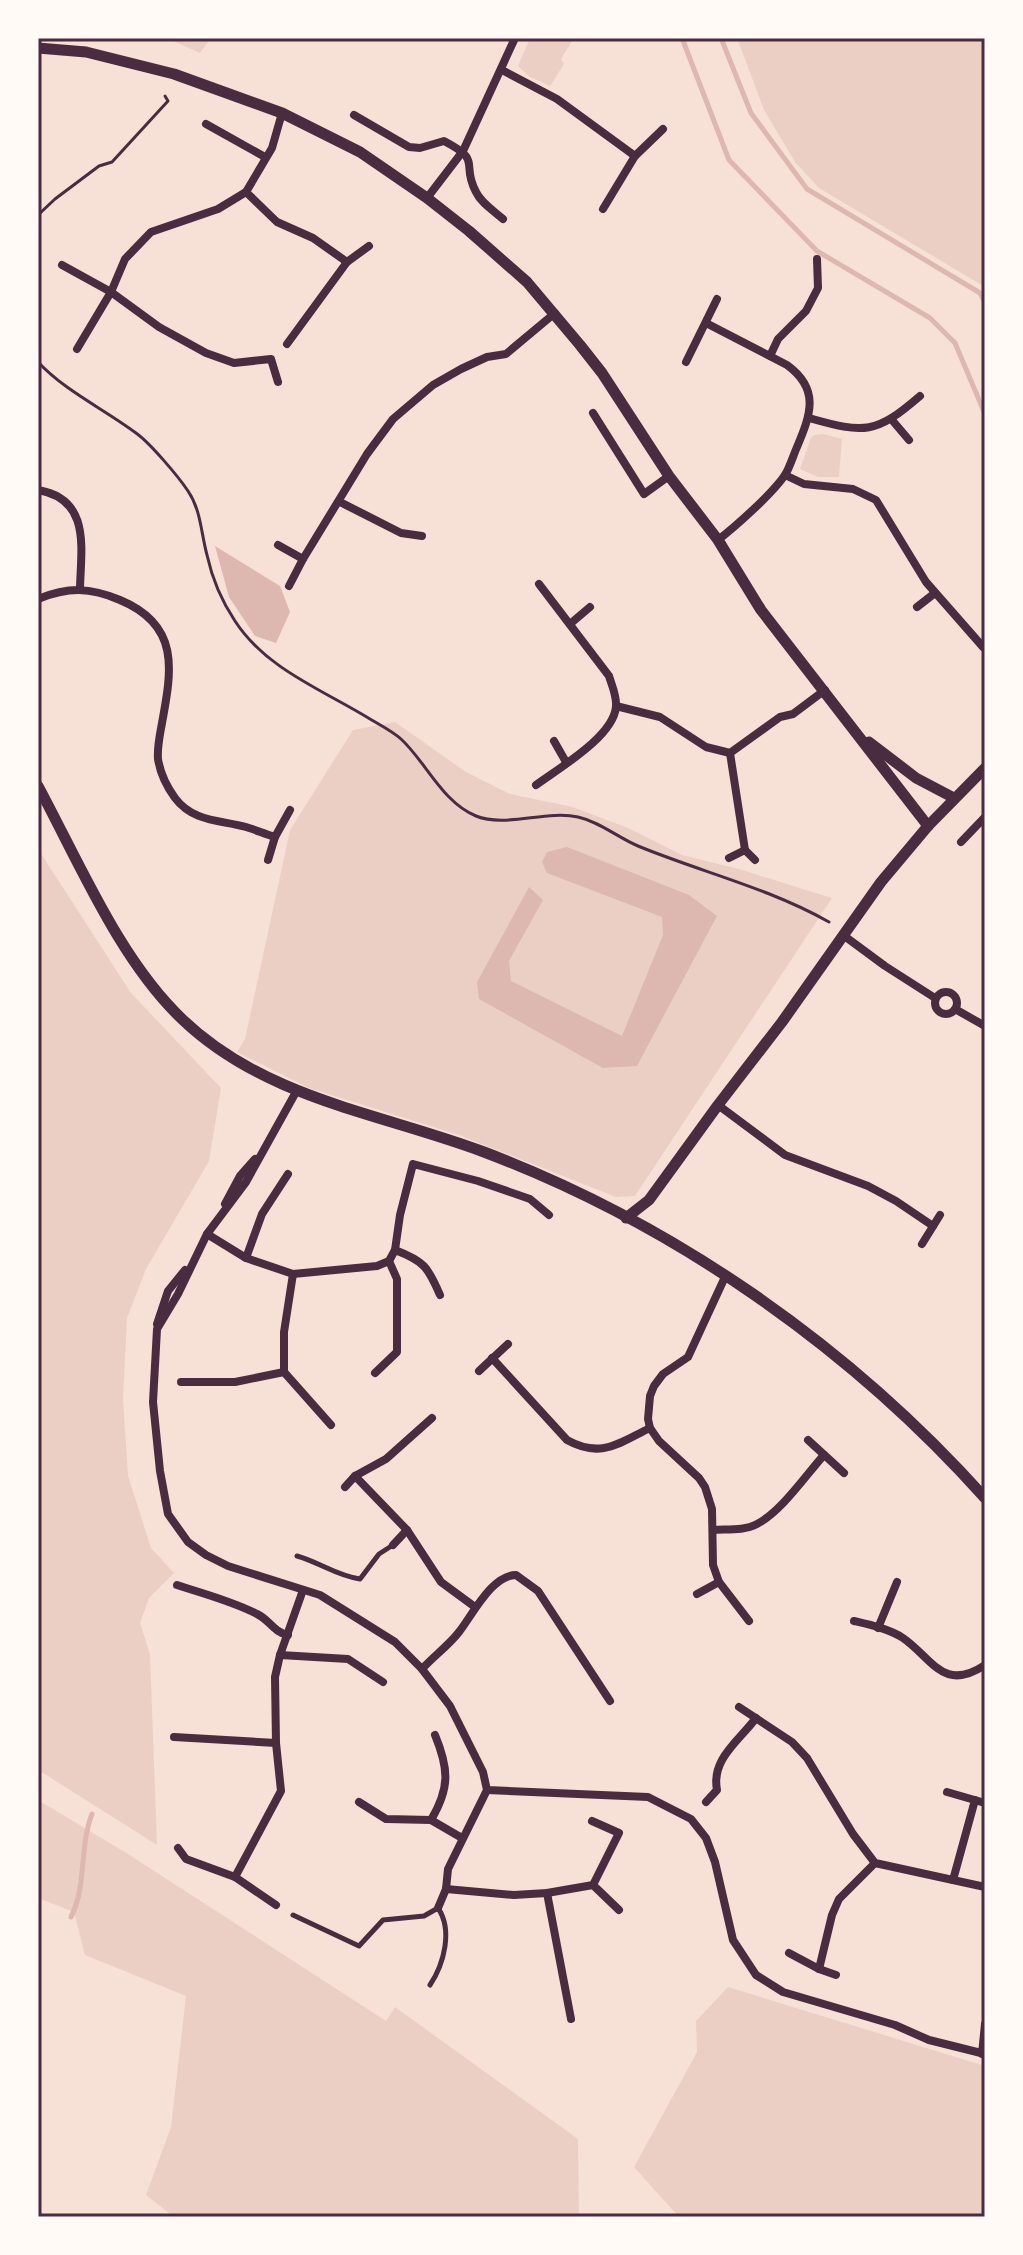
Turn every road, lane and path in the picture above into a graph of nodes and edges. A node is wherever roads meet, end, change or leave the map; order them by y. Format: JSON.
{"nodes":[{"id":1,"x":513,"y":39,"type":"edge"},
{"id":2,"x":38,"y":48,"type":"edge"},
{"id":3,"x":502,"y":70,"type":"junction"},
{"id":4,"x":165,"y":96,"type":"dead end"},
{"id":5,"x":282,"y":113,"type":"junction"},
{"id":6,"x":354,"y":115,"type":"dead end"},
{"id":7,"x":206,"y":124,"type":"dead end"},
{"id":8,"x":663,"y":129,"type":"dead end"},
{"id":9,"x":463,"y":151,"type":"junction"},
{"id":10,"x":635,"y":156,"type":"junction"},
{"id":11,"x":265,"y":157,"type":"junction"},
{"id":12,"x":246,"y":192,"type":"junction"},
{"id":13,"x":427,"y":198,"type":"junction"},
{"id":14,"x":603,"y":209,"type":"dead end"},
{"id":15,"x":38,"y":215,"type":"edge"},
{"id":16,"x":503,"y":219,"type":"dead end"},
{"id":17,"x":369,"y":246,"type":"dead end"},
{"id":18,"x":817,"y":259,"type":"dead end"},
{"id":19,"x":347,"y":262,"type":"junction"},
{"id":20,"x":62,"y":265,"type":"dead end"},
{"id":21,"x":111,"y":292,"type":"junction"},
{"id":22,"x":717,"y":299,"type":"dead end"},
{"id":23,"x":555,"y":313,"type":"junction"},
{"id":24,"x":706,"y":323,"type":"junction"},
{"id":25,"x":287,"y":344,"type":"dead end"},
{"id":26,"x":77,"y":349,"type":"dead end"},
{"id":27,"x":770,"y":356,"type":"junction"},
{"id":28,"x":38,"y":362,"type":"edge"},
{"id":29,"x":686,"y":362,"type":"dead end"},
{"id":30,"x":278,"y":382,"type":"dead end"},
{"id":31,"x":920,"y":396,"type":"dead end"},
{"id":32,"x":593,"y":413,"type":"dead end"},
{"id":33,"x":809,"y":418,"type":"junction"},
{"id":34,"x":892,"y":420,"type":"junction"},
{"id":35,"x":909,"y":440,"type":"dead end"},
{"id":36,"x":785,"y":475,"type":"junction"},
{"id":37,"x":669,"y":476,"type":"junction"},
{"id":38,"x":38,"y":490,"type":"edge"},
{"id":39,"x":340,"y":502,"type":"junction"},
{"id":40,"x":422,"y":536,"type":"dead end"},
{"id":41,"x":718,"y":540,"type":"junction"},
{"id":42,"x":278,"y":545,"type":"dead end"},
{"id":43,"x":303,"y":559,"type":"junction"},
{"id":44,"x":539,"y":584,"type":"dead end"},
{"id":45,"x":289,"y":586,"type":"dead end"},
{"id":46,"x":80,"y":588,"type":"junction"},
{"id":47,"x":935,"y":593,"type":"junction"},
{"id":48,"x":38,"y":599,"type":"edge"},
{"id":49,"x":590,"y":607,"type":"dead end"},
{"id":50,"x":917,"y":607,"type":"dead end"},
{"id":51,"x":570,"y":624,"type":"junction"},
{"id":52,"x":983,"y":647,"type":"edge"},
{"id":53,"x":825,"y":690,"type":"junction"},
{"id":54,"x":616,"y":706,"type":"junction"},
{"id":55,"x":862,"y":737,"type":"junction"},
{"id":56,"x":554,"y":741,"type":"dead end"},
{"id":57,"x":730,"y":753,"type":"junction"},
{"id":58,"x":566,"y":762,"type":"junction"},
{"id":59,"x":985,"y":768,"type":"edge"},
{"id":60,"x":536,"y":785,"type":"dead end"},
{"id":61,"x":38,"y":786,"type":"edge"},
{"id":62,"x":954,"y":798,"type":"junction"},
{"id":63,"x":290,"y":810,"type":"dead end"},
{"id":64,"x":985,"y":817,"type":"edge"},
{"id":65,"x":928,"y":826,"type":"junction"},
{"id":66,"x":976,"y":826,"type":"junction"},
{"id":67,"x":985,"y":835,"type":"edge"},
{"id":68,"x":275,"y":837,"type":"junction"},
{"id":69,"x":961,"y":842,"type":"dead end"},
{"id":70,"x":745,"y":850,"type":"junction"},
{"id":71,"x":729,"y":858,"type":"dead end"},
{"id":72,"x":268,"y":860,"type":"dead end"},
{"id":73,"x":755,"y":860,"type":"dead end"},
{"id":74,"x":829,"y":922,"type":"dead end"},
{"id":75,"x":843,"y":935,"type":"junction"},
{"id":76,"x":935,"y":998,"type":"junction"},
{"id":77,"x":955,"y":1009,"type":"junction"},
{"id":78,"x":985,"y":1026,"type":"edge"},
{"id":79,"x":296,"y":1092,"type":"junction"},
{"id":80,"x":718,"y":1105,"type":"junction"},
{"id":81,"x":288,"y":1174,"type":"dead end"},
{"id":82,"x":549,"y":1215,"type":"dead end"},
{"id":83,"x":940,"y":1215,"type":"dead end"},
{"id":84,"x":626,"y":1218,"type":"junction"},
{"id":85,"x":933,"y":1226,"type":"junction"},
{"id":86,"x":207,"y":1234,"type":"junction"},
{"id":87,"x":922,"y":1244,"type":"dead end"},
{"id":88,"x":395,"y":1250,"type":"junction"},
{"id":89,"x":246,"y":1258,"type":"junction"},
{"id":90,"x":389,"y":1261,"type":"junction"},
{"id":91,"x":293,"y":1274,"type":"junction"},
{"id":92,"x":725,"y":1277,"type":"junction"},
{"id":93,"x":440,"y":1295,"type":"dead end"},
{"id":94,"x":508,"y":1344,"type":"dead end"},
{"id":95,"x":492,"y":1358,"type":"junction"},
{"id":96,"x":479,"y":1371,"type":"dead end"},
{"id":97,"x":284,"y":1372,"type":"junction"},
{"id":98,"x":375,"y":1373,"type":"dead end"},
{"id":99,"x":181,"y":1382,"type":"dead end"},
{"id":100,"x":432,"y":1418,"type":"dead end"},
{"id":101,"x":331,"y":1425,"type":"dead end"},
{"id":102,"x":650,"y":1428,"type":"junction"},
{"id":103,"x":808,"y":1440,"type":"dead end"},
{"id":104,"x":824,"y":1455,"type":"junction"},
{"id":105,"x":844,"y":1473,"type":"dead end"},
{"id":106,"x":355,"y":1476,"type":"junction"},
{"id":107,"x":345,"y":1487,"type":"dead end"},
{"id":108,"x":985,"y":1498,"type":"edge"},
{"id":109,"x":407,"y":1530,"type":"junction"},
{"id":110,"x":713,"y":1530,"type":"junction"},
{"id":111,"x":393,"y":1545,"type":"joint"},
{"id":112,"x":297,"y":1556,"type":"dead end"},
{"id":113,"x":719,"y":1582,"type":"junction"},
{"id":114,"x":897,"y":1582,"type":"dead end"},
{"id":115,"x":177,"y":1585,"type":"dead end"},
{"id":116,"x":303,"y":1590,"type":"junction"},
{"id":117,"x":697,"y":1594,"type":"dead end"},
{"id":118,"x":475,"y":1607,"type":"junction"},
{"id":119,"x":749,"y":1621,"type":"dead end"},
{"id":120,"x":854,"y":1621,"type":"dead end"},
{"id":121,"x":878,"y":1628,"type":"junction"},
{"id":122,"x":288,"y":1635,"type":"junction"},
{"id":123,"x":280,"y":1655,"type":"junction"},
{"id":124,"x":985,"y":1665,"type":"edge"},
{"id":125,"x":422,"y":1669,"type":"junction"},
{"id":126,"x":383,"y":1682,"type":"dead end"},
{"id":127,"x":610,"y":1701,"type":"dead end"},
{"id":128,"x":739,"y":1707,"type":"dead end"},
{"id":129,"x":756,"y":1718,"type":"junction"},
{"id":130,"x":435,"y":1735,"type":"dead end"},
{"id":131,"x":174,"y":1737,"type":"dead end"},
{"id":132,"x":276,"y":1743,"type":"junction"},
{"id":133,"x":487,"y":1790,"type":"junction"},
{"id":134,"x":947,"y":1792,"type":"dead end"},
{"id":135,"x":975,"y":1800,"type":"junction"},
{"id":136,"x":359,"y":1802,"type":"dead end"},
{"id":137,"x":706,"y":1802,"type":"dead end"},
{"id":138,"x":985,"y":1803,"type":"edge"},
{"id":139,"x":431,"y":1820,"type":"junction"},
{"id":140,"x":592,"y":1821,"type":"dead end"},
{"id":141,"x":462,"y":1838,"type":"junction"},
{"id":142,"x":178,"y":1848,"type":"dead end"},
{"id":143,"x":875,"y":1863,"type":"junction"},
{"id":144,"x":235,"y":1877,"type":"junction"},
{"id":145,"x":953,"y":1880,"type":"junction"},
{"id":146,"x":593,"y":1885,"type":"junction"},
{"id":147,"x":985,"y":1887,"type":"edge"},
{"id":148,"x":446,"y":1889,"type":"junction"},
{"id":149,"x":547,"y":1893,"type":"junction"},
{"id":150,"x":276,"y":1905,"type":"dead end"},
{"id":151,"x":438,"y":1908,"type":"junction"},
{"id":152,"x":619,"y":1910,"type":"dead end"},
{"id":153,"x":293,"y":1915,"type":"dead end"},
{"id":154,"x":789,"y":1953,"type":"dead end"},
{"id":155,"x":819,"y":1969,"type":"junction"},
{"id":156,"x":836,"y":1975,"type":"dead end"},
{"id":157,"x":430,"y":1985,"type":"dead end"},
{"id":158,"x":571,"y":2019,"type":"dead end"},
{"id":159,"x":985,"y":2024,"type":"edge"},
{"id":160,"x":984,"y":2054,"type":"edge"}],
"edges":[{"from":1,"to":3,"type":"street"},
{"from":2,"to":5,"type":"street"},
{"from":3,"to":9,"type":"street"},
{"from":3,"to":10,"type":"street"},
{"from":4,"to":15,"type":"path"},
{"from":5,"to":11,"type":"street"},
{"from":5,"to":13,"type":"street"},
{"from":6,"to":9,"type":"street"},
{"from":7,"to":11,"type":"street"},
{"from":8,"to":10,"type":"street"},
{"from":9,"to":13,"type":"street"},
{"from":9,"to":16,"type":"street"},
{"from":10,"to":14,"type":"street"},
{"from":11,"to":12,"type":"street"},
{"from":12,"to":19,"type":"street"},
{"from":12,"to":21,"type":"street"},
{"from":13,"to":23,"type":"street"},
{"from":17,"to":19,"type":"street"},
{"from":18,"to":27,"type":"street"},
{"from":19,"to":25,"type":"street"},
{"from":20,"to":21,"type":"street"},
{"from":21,"to":26,"type":"street"},
{"from":21,"to":30,"type":"street"},
{"from":22,"to":24,"type":"street"},
{"from":23,"to":37,"type":"street"},
{"from":23,"to":39,"type":"street"},
{"from":24,"to":27,"type":"street"},
{"from":24,"to":29,"type":"street"},
{"from":27,"to":33,"type":"street"},
{"from":28,"to":74,"type":"path"},
{"from":31,"to":34,"type":"street"},
{"from":32,"to":37,"type":"street"},
{"from":33,"to":34,"type":"street"},
{"from":33,"to":36,"type":"street"},
{"from":34,"to":35,"type":"street"},
{"from":36,"to":41,"type":"street"},
{"from":36,"to":47,"type":"street"},
{"from":37,"to":41,"type":"street"},
{"from":38,"to":46,"type":"street"},
{"from":39,"to":40,"type":"street"},
{"from":39,"to":43,"type":"street"},
{"from":41,"to":53,"type":"street"},
{"from":42,"to":43,"type":"street"},
{"from":43,"to":45,"type":"street"},
{"from":44,"to":51,"type":"street"},
{"from":46,"to":48,"type":"street"},
{"from":46,"to":68,"type":"street"},
{"from":47,"to":50,"type":"street"},
{"from":47,"to":52,"type":"street"},
{"from":49,"to":51,"type":"street"},
{"from":51,"to":54,"type":"street"},
{"from":53,"to":55,"type":"street"},
{"from":53,"to":57,"type":"street"},
{"from":54,"to":57,"type":"street"},
{"from":54,"to":58,"type":"street"},
{"from":55,"to":62,"type":"street"},
{"from":55,"to":65,"type":"street"},
{"from":56,"to":58,"type":"street"},
{"from":57,"to":70,"type":"street"},
{"from":58,"to":60,"type":"street"},
{"from":59,"to":62,"type":"street"},
{"from":61,"to":79,"type":"street"},
{"from":62,"to":65,"type":"street"},
{"from":63,"to":68,"type":"street"},
{"from":64,"to":66,"type":"street"},
{"from":65,"to":75,"type":"street"},
{"from":66,"to":67,"type":"street"},
{"from":66,"to":69,"type":"street"},
{"from":68,"to":72,"type":"street"},
{"from":70,"to":71,"type":"street"},
{"from":70,"to":73,"type":"street"},
{"from":75,"to":76,"type":"street"},
{"from":75,"to":80,"type":"street"},
{"from":76,"to":77,"type":"street"},
{"from":76,"to":77,"type":"street"},
{"from":77,"to":78,"type":"street"},
{"from":79,"to":84,"type":"street"},
{"from":79,"to":86,"type":"street"},
{"from":80,"to":84,"type":"street"},
{"from":80,"to":85,"type":"street"},
{"from":81,"to":89,"type":"street"},
{"from":82,"to":88,"type":"street"},
{"from":83,"to":85,"type":"street"},
{"from":84,"to":92,"type":"street"},
{"from":85,"to":87,"type":"street"},
{"from":86,"to":89,"type":"street"},
{"from":86,"to":116,"type":"street"},
{"from":88,"to":90,"type":"street"},
{"from":88,"to":93,"type":"street"},
{"from":89,"to":91,"type":"street"},
{"from":90,"to":91,"type":"street"},
{"from":90,"to":98,"type":"street"},
{"from":91,"to":97,"type":"street"},
{"from":92,"to":102,"type":"street"},
{"from":92,"to":108,"type":"street"},
{"from":94,"to":95,"type":"street"},
{"from":95,"to":96,"type":"street"},
{"from":95,"to":102,"type":"street"},
{"from":97,"to":99,"type":"street"},
{"from":97,"to":101,"type":"street"},
{"from":100,"to":106,"type":"street"},
{"from":102,"to":110,"type":"street"},
{"from":103,"to":104,"type":"street"},
{"from":104,"to":105,"type":"street"},
{"from":104,"to":110,"type":"street"},
{"from":106,"to":107,"type":"street"},
{"from":106,"to":109,"type":"street"},
{"from":109,"to":111,"type":"street"},
{"from":109,"to":118,"type":"street"},
{"from":110,"to":113,"type":"street"},
{"from":111,"to":112,"type":"lane"},
{"from":113,"to":117,"type":"street"},
{"from":113,"to":119,"type":"street"},
{"from":114,"to":121,"type":"street"},
{"from":115,"to":122,"type":"street"},
{"from":116,"to":122,"type":"street"},
{"from":116,"to":125,"type":"street"},
{"from":118,"to":125,"type":"street"},
{"from":118,"to":127,"type":"street"},
{"from":120,"to":121,"type":"street"},
{"from":121,"to":124,"type":"street"},
{"from":122,"to":123,"type":"street"},
{"from":123,"to":126,"type":"street"},
{"from":123,"to":132,"type":"street"},
{"from":125,"to":133,"type":"street"},
{"from":128,"to":129,"type":"street"},
{"from":129,"to":137,"type":"street"},
{"from":129,"to":143,"type":"street"},
{"from":130,"to":139,"type":"street"},
{"from":131,"to":132,"type":"street"},
{"from":132,"to":144,"type":"street"},
{"from":133,"to":141,"type":"street"},
{"from":133,"to":160,"type":"street"},
{"from":134,"to":135,"type":"street"},
{"from":135,"to":138,"type":"street"},
{"from":135,"to":145,"type":"street"},
{"from":136,"to":139,"type":"street"},
{"from":139,"to":141,"type":"street"},
{"from":140,"to":146,"type":"street"},
{"from":141,"to":148,"type":"street"},
{"from":142,"to":144,"type":"street"},
{"from":143,"to":145,"type":"street"},
{"from":143,"to":155,"type":"street"},
{"from":144,"to":150,"type":"street"},
{"from":145,"to":147,"type":"street"},
{"from":146,"to":149,"type":"street"},
{"from":146,"to":152,"type":"street"},
{"from":148,"to":149,"type":"street"},
{"from":148,"to":151,"type":"street"},
{"from":149,"to":158,"type":"street"},
{"from":151,"to":153,"type":"lane"},
{"from":151,"to":157,"type":"lane"},
{"from":154,"to":155,"type":"street"},
{"from":155,"to":156,"type":"street"},
{"from":159,"to":160,"type":"street"}]}
